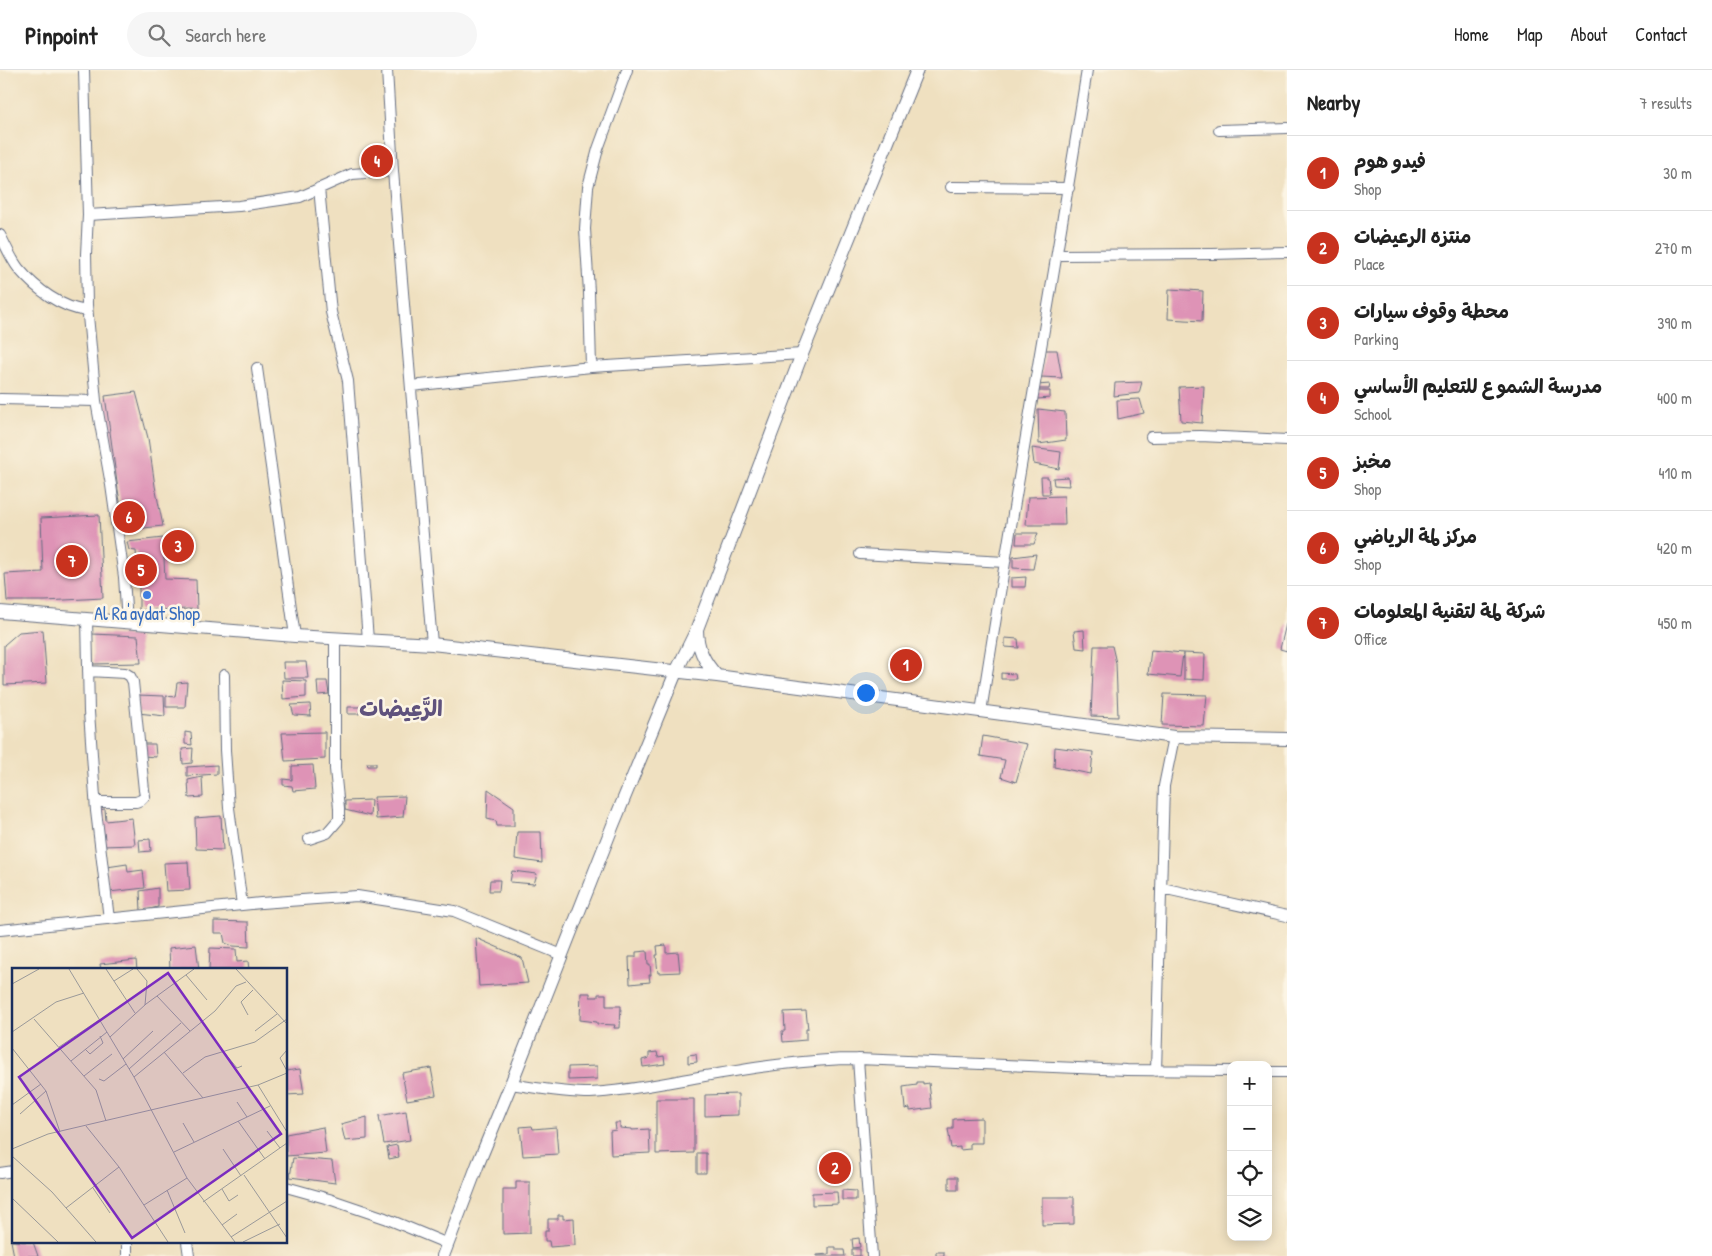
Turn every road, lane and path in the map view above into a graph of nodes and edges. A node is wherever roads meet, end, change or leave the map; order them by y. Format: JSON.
{"nodes":[{"id":1,"x":84,"y":70,"type":"edge"},
{"id":2,"x":387,"y":70,"type":"edge"},
{"id":3,"x":628,"y":70,"type":"edge"},
{"id":4,"x":917,"y":70,"type":"edge"},
{"id":5,"x":1087,"y":70,"type":"edge"},
{"id":6,"x":1287,"y":128,"type":"edge"},
{"id":7,"x":1219,"y":130,"type":"dead end"},
{"id":8,"x":393,"y":171,"type":"junction"},
{"id":9,"x":950,"y":187,"type":"dead end"},
{"id":10,"x":319,"y":188,"type":"junction"},
{"id":11,"x":1068,"y":188,"type":"junction"},
{"id":12,"x":88,"y":215,"type":"junction"},
{"id":13,"x":0,"y":235,"type":"edge"},
{"id":14,"x":1287,"y":252,"type":"edge"},
{"id":15,"x":1058,"y":255,"type":"junction"},
{"id":16,"x":88,"y":311,"type":"junction"},
{"id":17,"x":802,"y":354,"type":"junction"},
{"id":18,"x":591,"y":367,"type":"junction"},
{"id":19,"x":257,"y":368,"type":"dead end"},
{"id":20,"x":411,"y":386,"type":"junction"},
{"id":21,"x":0,"y":398,"type":"edge"},
{"id":22,"x":96,"y":401,"type":"junction"},
{"id":23,"x":1151,"y":437,"type":"dead end"},
{"id":24,"x":1287,"y":440,"type":"edge"},
{"id":25,"x":860,"y":554,"type":"dead end"},
{"id":26,"x":1005,"y":562,"type":"junction"},
{"id":27,"x":0,"y":612,"type":"edge"},
{"id":28,"x":87,"y":619,"type":"junction"},
{"id":29,"x":126,"y":623,"type":"junction"},
{"id":30,"x":697,"y":629,"type":"junction"},
{"id":31,"x":295,"y":636,"type":"junction"},
{"id":32,"x":335,"y":638,"type":"junction"},
{"id":33,"x":368,"y":640,"type":"junction"},
{"id":34,"x":432,"y":644,"type":"junction"},
{"id":35,"x":88,"y":670,"type":"junction"},
{"id":36,"x":676,"y":672,"type":"junction"},
{"id":37,"x":224,"y":674,"type":"dead end"},
{"id":38,"x":717,"y":676,"type":"junction"},
{"id":39,"x":981,"y":712,"type":"junction"},
{"id":40,"x":1174,"y":737,"type":"junction"},
{"id":41,"x":1287,"y":739,"type":"edge"},
{"id":42,"x":96,"y":802,"type":"junction"},
{"id":43,"x":309,"y":839,"type":"dead end"},
{"id":44,"x":1162,"y":888,"type":"junction"},
{"id":45,"x":242,"y":905,"type":"junction"},
{"id":46,"x":1287,"y":916,"type":"edge"},
{"id":47,"x":109,"y":919,"type":"junction"},
{"id":48,"x":0,"y":930,"type":"edge"},
{"id":49,"x":562,"y":955,"type":"junction"},
{"id":50,"x":858,"y":1059,"type":"junction"},
{"id":51,"x":1156,"y":1070,"type":"junction"},
{"id":52,"x":1227,"y":1072,"type":"edge"},
{"id":53,"x":1272,"y":1072,"type":"edge"},
{"id":54,"x":1287,"y":1072,"type":"edge"},
{"id":55,"x":511,"y":1084,"type":"junction"},
{"id":56,"x":288,"y":1188,"type":"edge"},
{"id":57,"x":446,"y":1250,"type":"edge"},
{"id":58,"x":872,"y":1256,"type":"edge"}],
"edges":[{"from":1,"to":12,"type":"street"},
{"from":2,"to":8,"type":"street"},
{"from":3,"to":18,"type":"street"},
{"from":4,"to":17,"type":"street"},
{"from":5,"to":11,"type":"street"},
{"from":6,"to":7,"type":"street"},
{"from":8,"to":10,"type":"street"},
{"from":8,"to":20,"type":"street"},
{"from":9,"to":11,"type":"street"},
{"from":10,"to":12,"type":"street"},
{"from":10,"to":33,"type":"street"},
{"from":11,"to":15,"type":"street"},
{"from":12,"to":16,"type":"street"},
{"from":13,"to":16,"type":"street"},
{"from":14,"to":15,"type":"street"},
{"from":15,"to":26,"type":"street"},
{"from":16,"to":22,"type":"street"},
{"from":17,"to":18,"type":"street"},
{"from":17,"to":30,"type":"street"},
{"from":18,"to":20,"type":"street"},
{"from":19,"to":31,"type":"street"},
{"from":20,"to":34,"type":"street"},
{"from":21,"to":22,"type":"street"},
{"from":22,"to":29,"type":"street"},
{"from":23,"to":24,"type":"street"},
{"from":25,"to":26,"type":"street"},
{"from":26,"to":39,"type":"street"},
{"from":27,"to":28,"type":"street"},
{"from":28,"to":29,"type":"street"},
{"from":28,"to":35,"type":"street"},
{"from":29,"to":31,"type":"street"},
{"from":30,"to":36,"type":"street"},
{"from":30,"to":38,"type":"street"},
{"from":31,"to":32,"type":"street"},
{"from":32,"to":33,"type":"street"},
{"from":32,"to":43,"type":"street"},
{"from":33,"to":34,"type":"street"},
{"from":34,"to":36,"type":"street"},
{"from":35,"to":42,"type":"street"},
{"from":35,"to":42,"type":"street"},
{"from":36,"to":38,"type":"street"},
{"from":36,"to":49,"type":"street"},
{"from":37,"to":45,"type":"street"},
{"from":38,"to":39,"type":"street"},
{"from":39,"to":40,"type":"street"},
{"from":40,"to":41,"type":"street"},
{"from":40,"to":44,"type":"street"},
{"from":42,"to":47,"type":"street"},
{"from":44,"to":46,"type":"street"},
{"from":44,"to":51,"type":"street"},
{"from":45,"to":47,"type":"street"},
{"from":45,"to":49,"type":"street"},
{"from":47,"to":48,"type":"street"},
{"from":49,"to":55,"type":"street"},
{"from":50,"to":51,"type":"street"},
{"from":50,"to":55,"type":"street"},
{"from":50,"to":58,"type":"street"},
{"from":51,"to":52,"type":"street"},
{"from":53,"to":54,"type":"street"},
{"from":55,"to":57,"type":"street"},
{"from":56,"to":57,"type":"street"}]}
